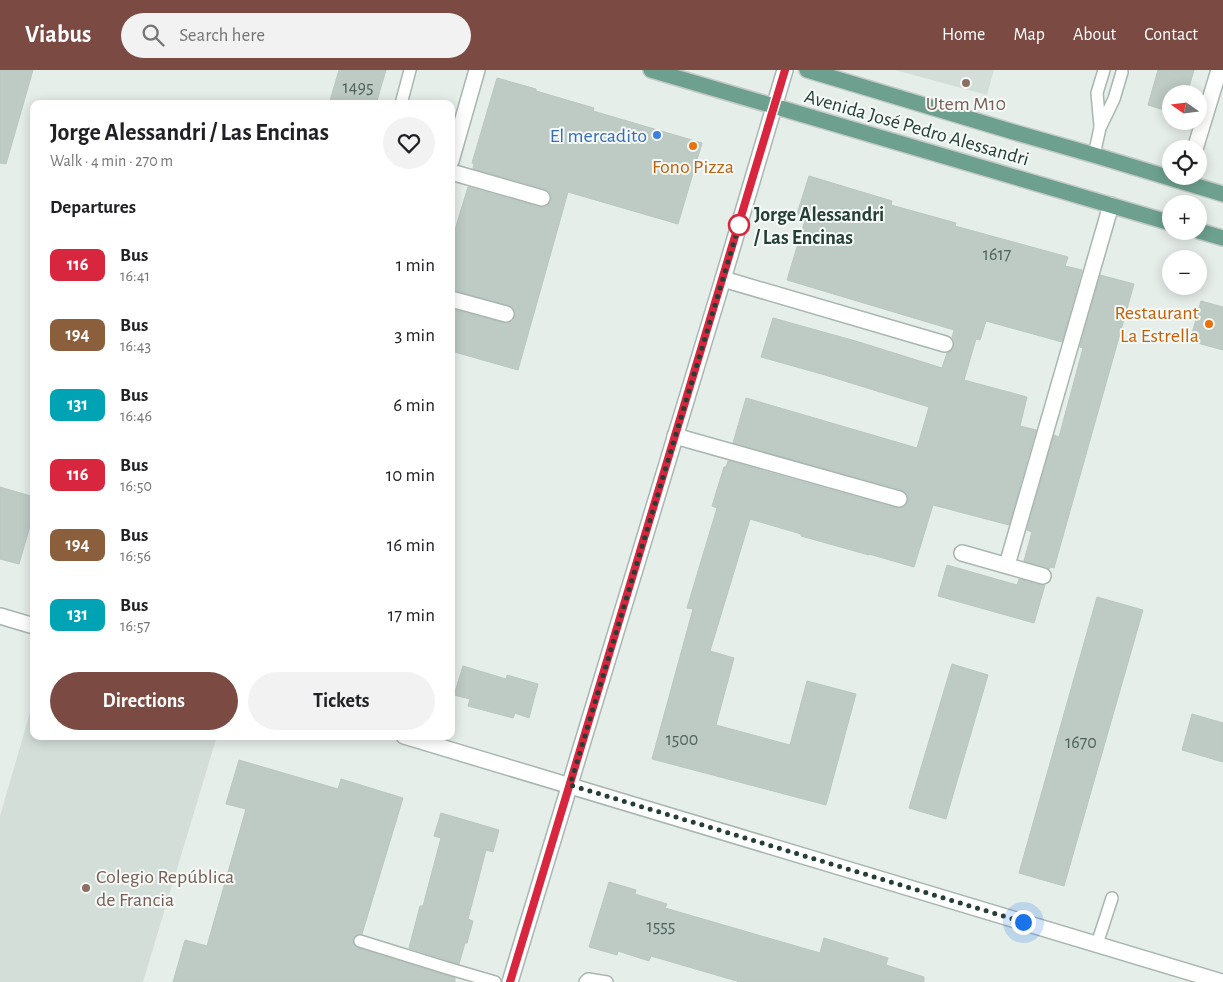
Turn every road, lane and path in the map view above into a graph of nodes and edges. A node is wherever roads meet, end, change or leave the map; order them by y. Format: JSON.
{"nodes":[{"id":1,"x":410,"y":70,"type":"edge"},
{"id":2,"x":477,"y":70,"type":"edge"},
{"id":3,"x":652,"y":70,"type":"edge"},
{"id":4,"x":785,"y":70,"type":"edge"},
{"id":5,"x":807,"y":70,"type":"edge"},
{"id":6,"x":1104,"y":70,"type":"edge"},
{"id":7,"x":1219,"y":70,"type":"edge"},
{"id":8,"x":1122,"y":72,"type":"dead end"},
{"id":9,"x":402,"y":100,"type":"edge"},
{"id":10,"x":774,"y":106,"type":"junction"},
{"id":11,"x":1100,"y":128,"type":"junction"},
{"id":12,"x":1198,"y":140,"type":"edge"},
{"id":13,"x":455,"y":147,"type":"edge"},
{"id":14,"x":1094,"y":154,"type":"junction"},
{"id":15,"x":455,"y":173,"type":"edge"},
{"id":16,"x":1162,"y":173,"type":"edge"},
{"id":17,"x":1200,"y":185,"type":"edge"},
{"id":18,"x":1223,"y":194,"type":"edge"},
{"id":19,"x":542,"y":198,"type":"dead end"},
{"id":20,"x":1111,"y":205,"type":"junction"},
{"id":21,"x":1162,"y":220,"type":"edge"},
{"id":22,"x":1207,"y":233,"type":"edge"},
{"id":23,"x":1223,"y":238,"type":"edge"},
{"id":24,"x":723,"y":279,"type":"junction"},
{"id":25,"x":455,"y":300,"type":"edge"},
{"id":26,"x":506,"y":314,"type":"dead end"},
{"id":27,"x":946,"y":344,"type":"dead end"},
{"id":28,"x":675,"y":436,"type":"junction"},
{"id":29,"x":898,"y":499,"type":"dead end"},
{"id":30,"x":962,"y":553,"type":"dead end"},
{"id":31,"x":1007,"y":565,"type":"junction"},
{"id":32,"x":1043,"y":576,"type":"dead end"},
{"id":33,"x":0,"y":616,"type":"edge"},
{"id":34,"x":30,"y":625,"type":"edge"},
{"id":35,"x":418,"y":740,"type":"edge"},
{"id":36,"x":570,"y":785,"type":"junction"},
{"id":37,"x":1112,"y":898,"type":"dead end"},
{"id":38,"x":360,"y":940,"type":"dead end"},
{"id":39,"x":1097,"y":944,"type":"junction"},
{"id":40,"x":495,"y":982,"type":"edge"},
{"id":41,"x":510,"y":982,"type":"edge"},
{"id":42,"x":585,"y":982,"type":"edge"},
{"id":43,"x":607,"y":982,"type":"edge"},
{"id":44,"x":1222,"y":982,"type":"edge"}],
"edges":[{"from":1,"to":9,"type":"lane"},
{"from":2,"to":13,"type":"street"},
{"from":3,"to":10,"type":"main road","name":"Avenida José Pedro Alessandri"},
{"from":4,"to":10,"type":"street"},
{"from":5,"to":14,"type":"main road","name":"Avenida José Pedro Alessandri"},
{"from":6,"to":11,"type":"lane"},
{"from":7,"to":12,"type":"street"},
{"from":8,"to":11,"type":"lane"},
{"from":10,"to":20,"type":"main road","name":"Avenida José Pedro Alessandri"},
{"from":10,"to":24,"type":"street"},
{"from":11,"to":14,"type":"lane"},
{"from":14,"to":16,"type":"main road","name":"Avenida José Pedro Alessandri"},
{"from":15,"to":19,"type":"street"},
{"from":17,"to":18,"type":"main road","name":"Avenida José Pedro Alessandri"},
{"from":20,"to":21,"type":"main road","name":"Avenida José Pedro Alessandri"},
{"from":20,"to":31,"type":"street"},
{"from":22,"to":23,"type":"main road"},
{"from":24,"to":27,"type":"street"},
{"from":24,"to":28,"type":"street"},
{"from":25,"to":26,"type":"street"},
{"from":28,"to":29,"type":"street"},
{"from":28,"to":36,"type":"street"},
{"from":30,"to":31,"type":"street"},
{"from":31,"to":32,"type":"street"},
{"from":33,"to":34,"type":"street"},
{"from":35,"to":36,"type":"street"},
{"from":36,"to":39,"type":"street"},
{"from":36,"to":41,"type":"street"},
{"from":37,"to":39,"type":"lane"},
{"from":38,"to":40,"type":"lane"},
{"from":39,"to":44,"type":"street"},
{"from":42,"to":43,"type":"lane"}]}
